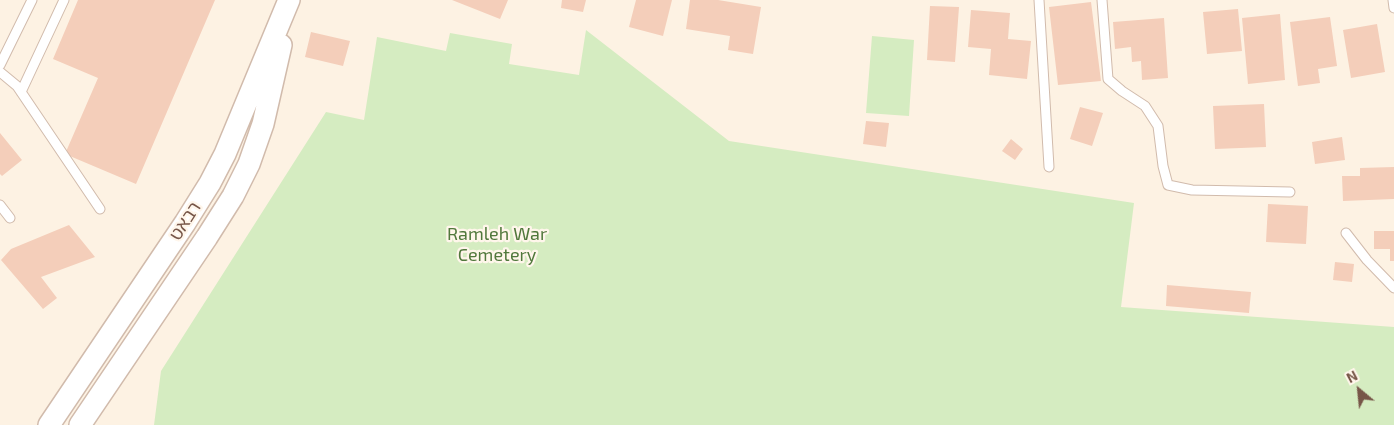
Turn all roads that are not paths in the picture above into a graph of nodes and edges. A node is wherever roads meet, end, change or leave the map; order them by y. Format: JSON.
{"nodes":[{"id":1,"x":32,"y":0,"type":"edge"},
{"id":2,"x":64,"y":0,"type":"edge"},
{"id":3,"x":290,"y":0,"type":"edge"},
{"id":4,"x":1039,"y":0,"type":"edge"},
{"id":5,"x":1102,"y":0,"type":"edge"},
{"id":6,"x":1393,"y":0,"type":"edge"},
{"id":7,"x":1394,"y":8,"type":"edge"},
{"id":8,"x":0,"y":65,"type":"edge"},
{"id":9,"x":0,"y":72,"type":"edge"},
{"id":10,"x":21,"y":92,"type":"junction"},
{"id":11,"x":1049,"y":167,"type":"dead end"},
{"id":12,"x":1290,"y":192,"type":"dead end"},
{"id":13,"x":0,"y":205,"type":"edge"},
{"id":14,"x":100,"y":208,"type":"dead end"},
{"id":15,"x":10,"y":218,"type":"dead end"},
{"id":16,"x":1346,"y":232,"type":"dead end"},
{"id":17,"x":1394,"y":288,"type":"edge"},
{"id":18,"x":49,"y":425,"type":"edge"},
{"id":19,"x":80,"y":425,"type":"edge"}],
"edges":[{"from":1,"to":8,"type":"lane"},
{"from":2,"to":10,"type":"lane"},
{"from":3,"to":18,"type":"street","name":"רבאט"},
{"from":3,"to":19,"type":"street","name":"רבאט"},
{"from":4,"to":11,"type":"lane"},
{"from":5,"to":12,"type":"lane"},
{"from":6,"to":7,"type":"lane"},
{"from":9,"to":10,"type":"lane"},
{"from":10,"to":14,"type":"lane"},
{"from":13,"to":15,"type":"lane"},
{"from":16,"to":17,"type":"lane"}]}
